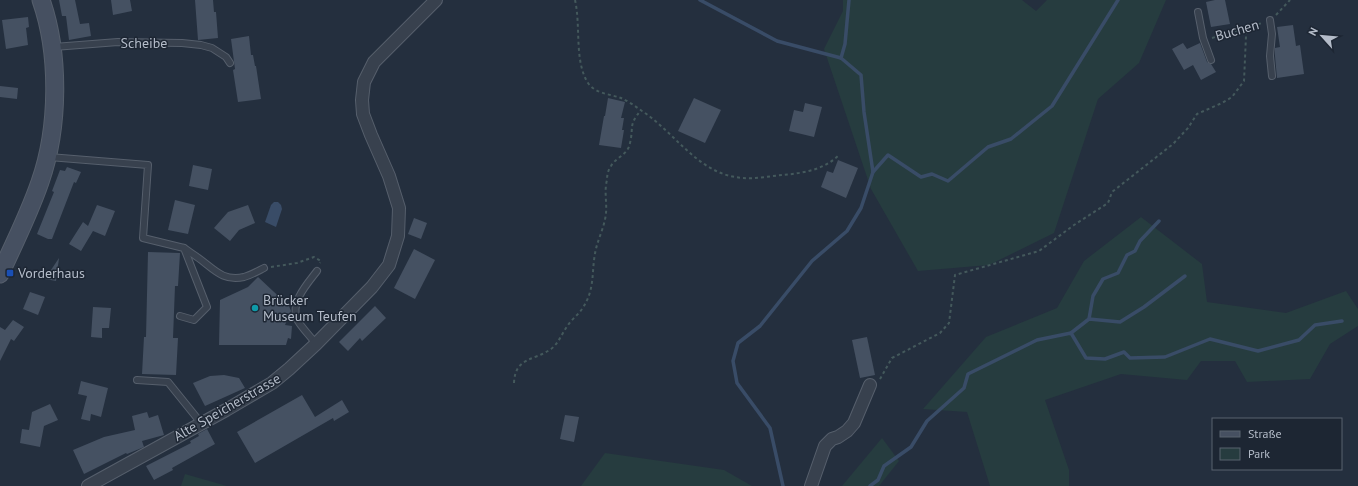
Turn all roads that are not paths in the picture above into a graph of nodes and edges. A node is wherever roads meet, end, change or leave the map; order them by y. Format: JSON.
{"nodes":[{"id":1,"x":42,"y":0,"type":"edge"},
{"id":2,"x":436,"y":0,"type":"edge"},
{"id":3,"x":1198,"y":12,"type":"dead end"},
{"id":4,"x":1270,"y":20,"type":"road end"},
{"id":5,"x":52,"y":47,"type":"junction"},
{"id":6,"x":1211,"y":60,"type":"dead end"},
{"id":7,"x":230,"y":62,"type":"dead end"},
{"id":8,"x":1272,"y":76,"type":"dead end"},
{"id":9,"x":48,"y":157,"type":"junction"},
{"id":10,"x":184,"y":248,"type":"junction"},
{"id":11,"x":264,"y":268,"type":"road end"},
{"id":12,"x":317,"y":271,"type":"road end"},
{"id":13,"x":0,"y":274,"type":"edge"},
{"id":14,"x":180,"y":316,"type":"dead end"},
{"id":15,"x":316,"y":344,"type":"junction"},
{"id":16,"x":137,"y":380,"type":"dead end"},
{"id":17,"x":870,"y":384,"type":"road end"},
{"id":18,"x":201,"y":423,"type":"junction"},
{"id":19,"x":91,"y":485,"type":"edge"},
{"id":20,"x":811,"y":486,"type":"edge"}],
"edges":[{"from":1,"to":5,"type":"main road"},
{"from":2,"to":15,"type":"street","name":"Alte Speicherstrasse"},
{"from":3,"to":6,"type":"lane","name":"Buchen"},
{"from":4,"to":8,"type":"lane","name":"Buchen"},
{"from":5,"to":7,"type":"lane","name":"Scheibe"},
{"from":5,"to":9,"type":"main road"},
{"from":9,"to":10,"type":"lane"},
{"from":9,"to":13,"type":"main road"},
{"from":10,"to":11,"type":"lane"},
{"from":10,"to":14,"type":"lane"},
{"from":12,"to":15,"type":"lane"},
{"from":15,"to":18,"type":"street","name":"Alte Speicherstrasse"},
{"from":16,"to":18,"type":"lane"},
{"from":17,"to":20,"type":"street"},
{"from":18,"to":19,"type":"street","name":"Alte Speicherstrasse"}]}
